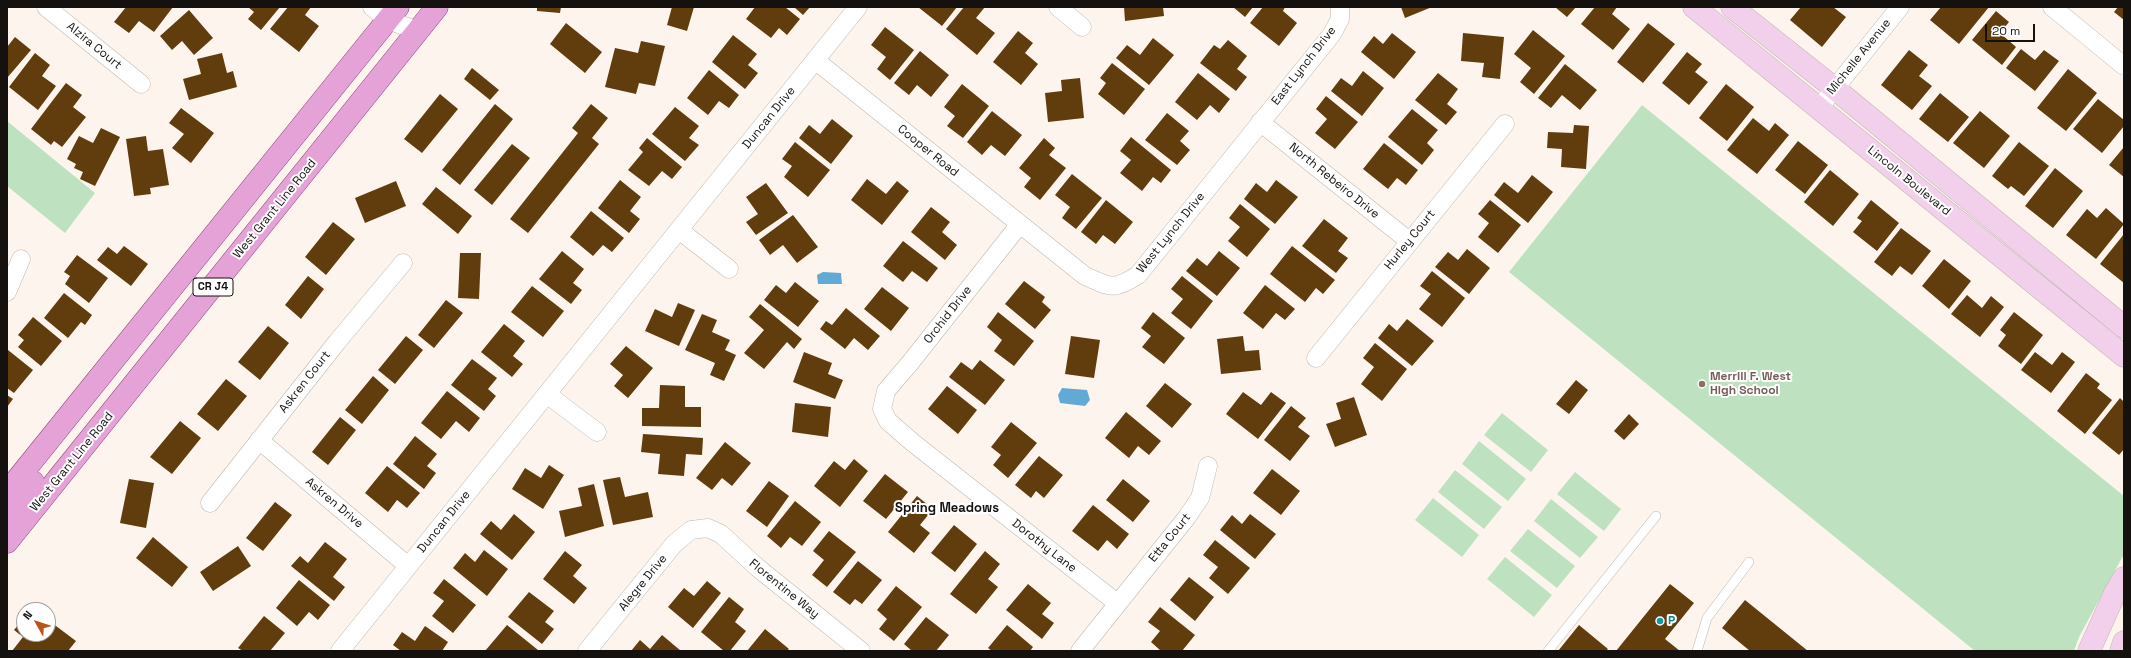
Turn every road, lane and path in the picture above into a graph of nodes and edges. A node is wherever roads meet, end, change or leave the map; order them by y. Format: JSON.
{"nodes":[{"id":1,"x":46,"y":7,"type":"edge"},
{"id":2,"x":437,"y":7,"type":"edge"},
{"id":3,"x":858,"y":7,"type":"edge"},
{"id":4,"x":1058,"y":7,"type":"edge"},
{"id":5,"x":1340,"y":7,"type":"edge"},
{"id":6,"x":1694,"y":7,"type":"edge"},
{"id":7,"x":1732,"y":7,"type":"edge"},
{"id":8,"x":1900,"y":7,"type":"edge"},
{"id":9,"x":2052,"y":7,"type":"edge"},
{"id":10,"x":390,"y":10,"type":"edge"},
{"id":11,"x":1082,"y":27,"type":"dead end"},
{"id":12,"x":418,"y":31,"type":"junction"},
{"id":13,"x":815,"y":60,"type":"junction"},
{"id":14,"x":2124,"y":66,"type":"edge"},
{"id":15,"x":141,"y":84,"type":"dead end"},
{"id":16,"x":1834,"y":88,"type":"junction"},
{"id":17,"x":1819,"y":108,"type":"junction"},
{"id":18,"x":1260,"y":122,"type":"junction"},
{"id":19,"x":1505,"y":124,"type":"dead end"},
{"id":20,"x":1020,"y":224,"type":"junction"},
{"id":21,"x":679,"y":230,"type":"junction"},
{"id":22,"x":1042,"y":241,"type":"joint"},
{"id":23,"x":1409,"y":241,"type":"junction"},
{"id":24,"x":22,"y":260,"type":"dead end"},
{"id":25,"x":403,"y":263,"type":"dead end"},
{"id":26,"x":729,"y":269,"type":"dead end"},
{"id":27,"x":7,"y":292,"type":"edge"},
{"id":28,"x":2124,"y":327,"type":"edge"},
{"id":29,"x":2124,"y":356,"type":"edge"},
{"id":30,"x":1316,"y":358,"type":"dead end"},
{"id":31,"x":548,"y":394,"type":"junction"},
{"id":32,"x":882,"y":409,"type":"joint"},
{"id":33,"x":597,"y":432,"type":"dead end"},
{"id":34,"x":52,"y":437,"type":"junction"},
{"id":35,"x":259,"y":440,"type":"junction"},
{"id":36,"x":1208,"y":466,"type":"dead end"},
{"id":37,"x":7,"y":492,"type":"edge"},
{"id":38,"x":210,"y":503,"type":"dead end"},
{"id":39,"x":1656,"y":516,"type":"dead end"},
{"id":40,"x":708,"y":528,"type":"joint"},
{"id":41,"x":8,"y":531,"type":"edge"},
{"id":42,"x":1750,"y":562,"type":"dead end"},
{"id":43,"x":408,"y":566,"type":"junction"},
{"id":44,"x":2124,"y":578,"type":"edge"},
{"id":45,"x":1117,"y":603,"type":"junction"},
{"id":46,"x":2124,"y":642,"type":"edge"},
{"id":47,"x":340,"y":651,"type":"edge"},
{"id":48,"x":587,"y":651,"type":"edge"},
{"id":49,"x":861,"y":651,"type":"edge"},
{"id":50,"x":1080,"y":651,"type":"edge"},
{"id":51,"x":1548,"y":651,"type":"edge"},
{"id":52,"x":1698,"y":651,"type":"edge"},
{"id":53,"x":2089,"y":651,"type":"edge"},
{"id":54,"x":2121,"y":651,"type":"edge"}],
"edges":[{"from":1,"to":15,"type":"street","name":"Alzira Court"},
{"from":2,"to":12,"type":"main road","name":"West Grant Line Road","number":"CR J4"},
{"from":3,"to":13,"type":"street","name":"Duncan Drive"},
{"from":4,"to":11,"type":"street"},
{"from":5,"to":18,"type":"street","name":"East Lynch Drive"},
{"from":6,"to":17,"type":"street","name":"Lincoln Boulevard"},
{"from":7,"to":16,"type":"street","name":"Lincoln Boulevard"},
{"from":8,"to":16,"type":"street","name":"Michelle Avenue"},
{"from":9,"to":14,"type":"street"},
{"from":10,"to":12,"type":"street"},
{"from":10,"to":34,"type":"main road","number":"CR J4"},
{"from":12,"to":41,"type":"main road","name":"West Grant Line Road","number":"CR J4"},
{"from":13,"to":20,"type":"street","name":"Cooper Road"},
{"from":13,"to":21,"type":"street","name":"Duncan Drive"},
{"from":16,"to":17,"type":"street","name":"Michelle Avenue"},
{"from":16,"to":28,"type":"street","name":"Lincoln Boulevard"},
{"from":17,"to":29,"type":"street","name":"Lincoln Boulevard"},
{"from":18,"to":22,"type":"street","name":"West Lynch Drive"},
{"from":18,"to":23,"type":"street","name":"North Rebeiro Drive"},
{"from":19,"to":23,"type":"street","name":"Hurley Court"},
{"from":20,"to":22,"type":"street","name":"Cooper Road"},
{"from":20,"to":32,"type":"street","name":"Orchid Drive"},
{"from":21,"to":26,"type":"street"},
{"from":21,"to":31,"type":"street","name":"Duncan Drive"},
{"from":23,"to":30,"type":"street","name":"Hurley Court"},
{"from":24,"to":27,"type":"street"},
{"from":25,"to":35,"type":"street","name":"Askren Court"},
{"from":31,"to":33,"type":"street"},
{"from":31,"to":43,"type":"street","name":"Duncan Drive"},
{"from":32,"to":45,"type":"street","name":"Dorothy Lane"},
{"from":34,"to":37,"type":"main road","number":"CR J4"},
{"from":34,"to":41,"type":"main road"},
{"from":35,"to":38,"type":"street","name":"Askren Court"},
{"from":35,"to":43,"type":"street","name":"Askren Drive"},
{"from":36,"to":45,"type":"street","name":"Etta Court"},
{"from":39,"to":51,"type":"lane"},
{"from":40,"to":48,"type":"street","name":"Alegre Drive"},
{"from":40,"to":49,"type":"street","name":"Florentine Way"},
{"from":42,"to":52,"type":"lane"},
{"from":43,"to":47,"type":"street","name":"Duncan Drive"},
{"from":44,"to":53,"type":"street"},
{"from":45,"to":50,"type":"street","name":"Etta Court"},
{"from":46,"to":54,"type":"street"}]}
